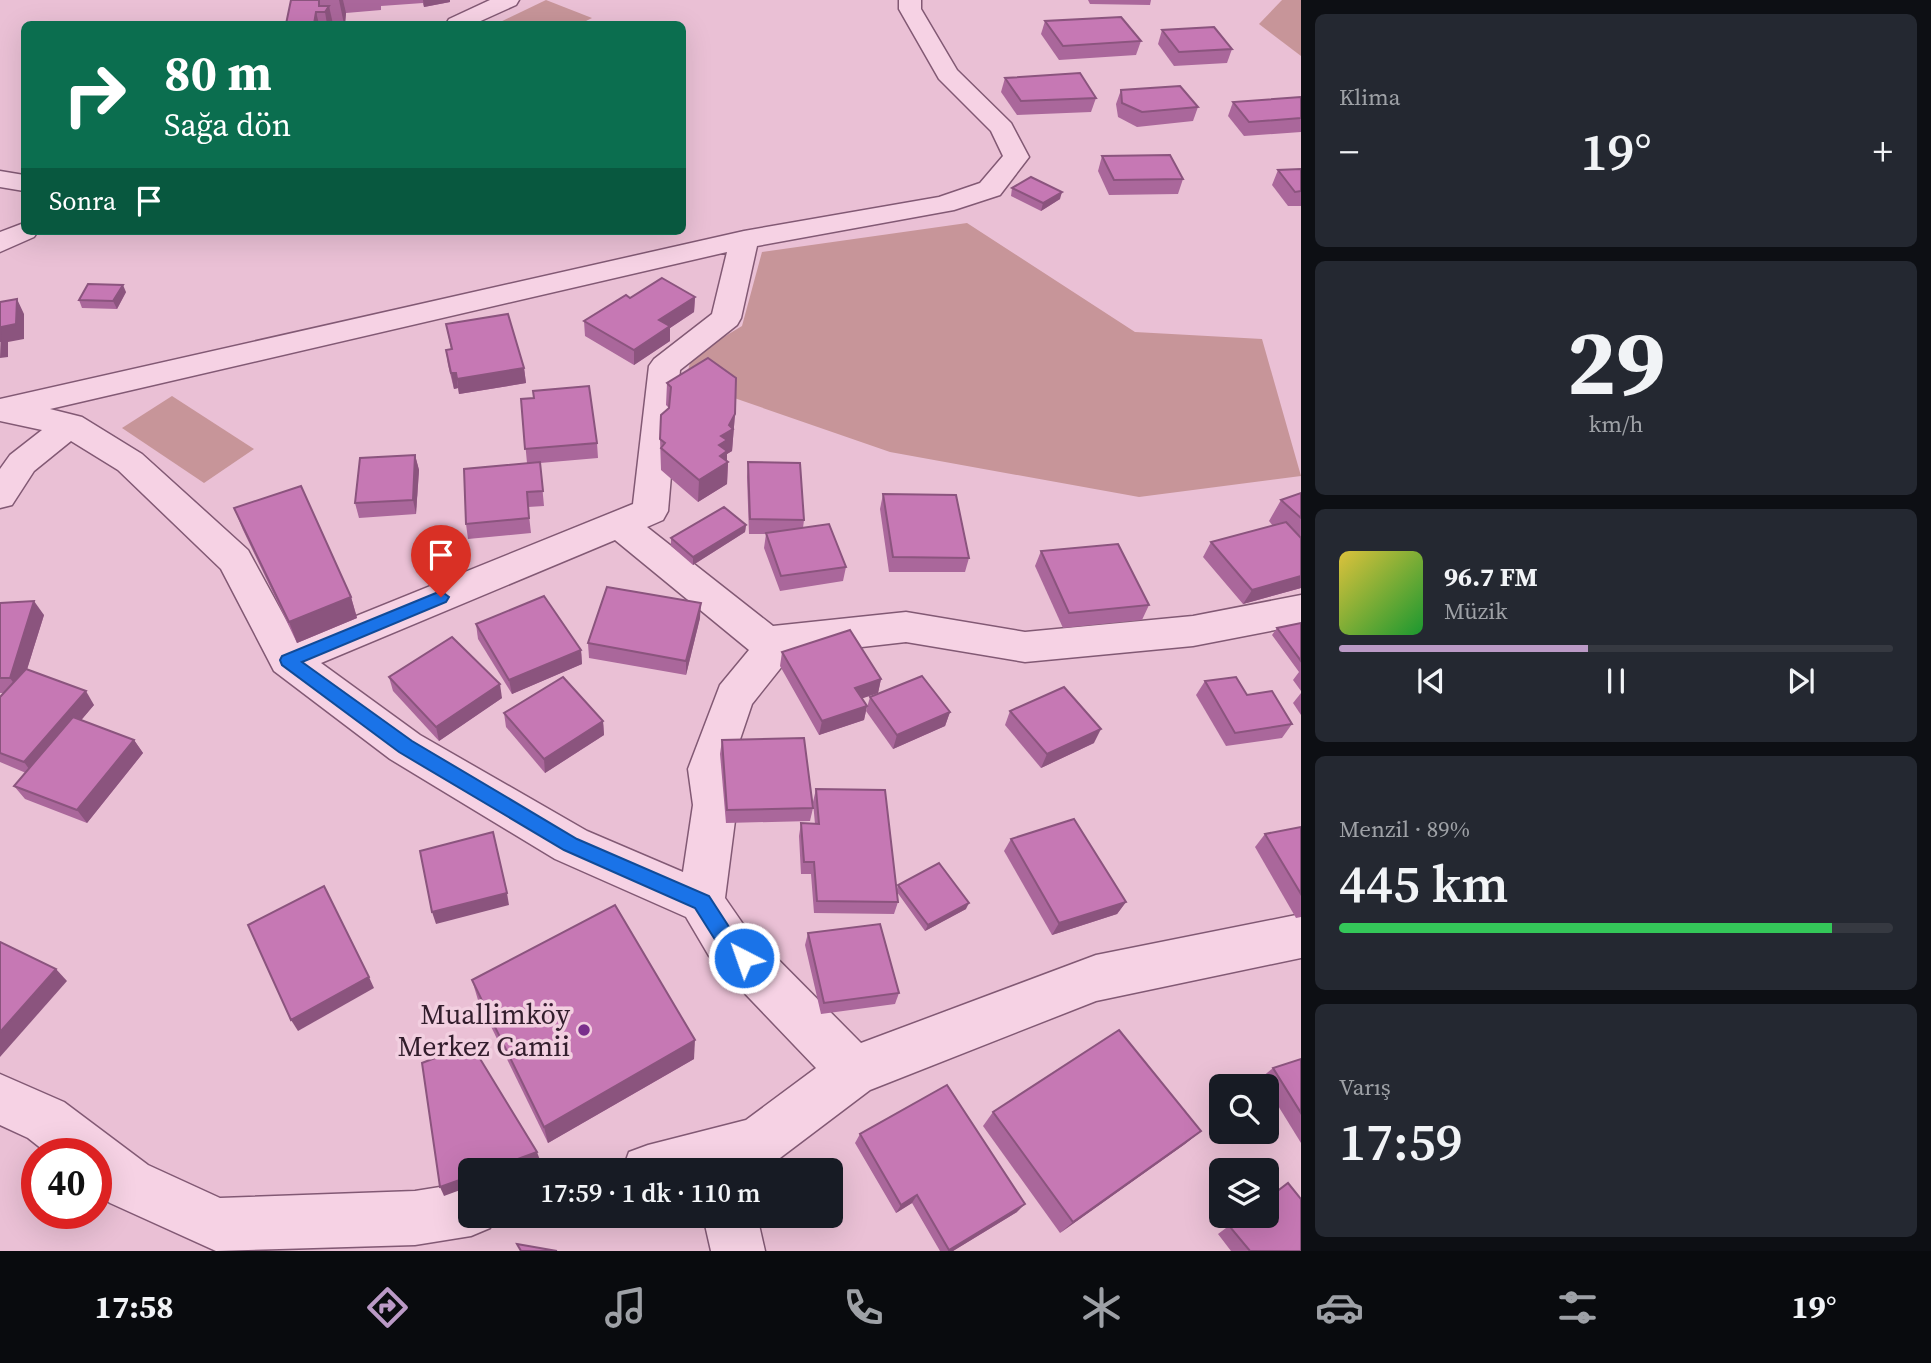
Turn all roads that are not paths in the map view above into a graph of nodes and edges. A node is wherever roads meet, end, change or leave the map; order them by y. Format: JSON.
{"nodes":[{"id":1,"x":508,"y":0,"type":"edge"},
{"id":2,"x":910,"y":0,"type":"edge"},
{"id":3,"x":463,"y":21,"type":"edge"},
{"id":4,"x":0,"y":179,"type":"edge"},
{"id":5,"x":21,"y":182,"type":"edge"},
{"id":6,"x":21,"y":232,"type":"edge"},
{"id":7,"x":744,"y":240,"type":"junction"},
{"id":8,"x":0,"y":243,"type":"edge"},
{"id":9,"x":0,"y":410,"type":"edge"},
{"id":10,"x":70,"y":425,"type":"junction"},
{"id":11,"x":0,"y":496,"type":"edge"},
{"id":12,"x":619,"y":524,"type":"junction"},
{"id":13,"x":1301,"y":610,"type":"edge"},
{"id":14,"x":779,"y":641,"type":"junction"},
{"id":15,"x":288,"y":660,"type":"junction"},
{"id":16,"x":702,"y":902,"type":"junction"},
{"id":17,"x":1301,"y":936,"type":"edge"},
{"id":18,"x":853,"y":1071,"type":"junction"},
{"id":19,"x":0,"y":1099,"type":"edge"},
{"id":20,"x":69,"y":1138,"type":"edge"},
{"id":21,"x":753,"y":1157,"type":"edge"},
{"id":22,"x":112,"y":1171,"type":"edge"},
{"id":23,"x":458,"y":1211,"type":"edge"},
{"id":24,"x":733,"y":1228,"type":"edge"},
{"id":25,"x":738,"y":1251,"type":"edge"}],
"edges":[{"from":1,"to":3,"type":"street"},
{"from":2,"to":7,"type":"street"},
{"from":4,"to":5,"type":"street"},
{"from":6,"to":8,"type":"street"},
{"from":7,"to":9,"type":"street"},
{"from":7,"to":12,"type":"street"},
{"from":9,"to":10,"type":"street"},
{"from":10,"to":11,"type":"street"},
{"from":10,"to":15,"type":"street"},
{"from":12,"to":14,"type":"street"},
{"from":12,"to":15,"type":"street"},
{"from":13,"to":14,"type":"street"},
{"from":14,"to":16,"type":"street"},
{"from":15,"to":16,"type":"street"},
{"from":16,"to":18,"type":"street"},
{"from":17,"to":18,"type":"street"},
{"from":18,"to":21,"type":"street"},
{"from":19,"to":20,"type":"street"},
{"from":22,"to":23,"type":"street"},
{"from":24,"to":25,"type":"street"}]}
